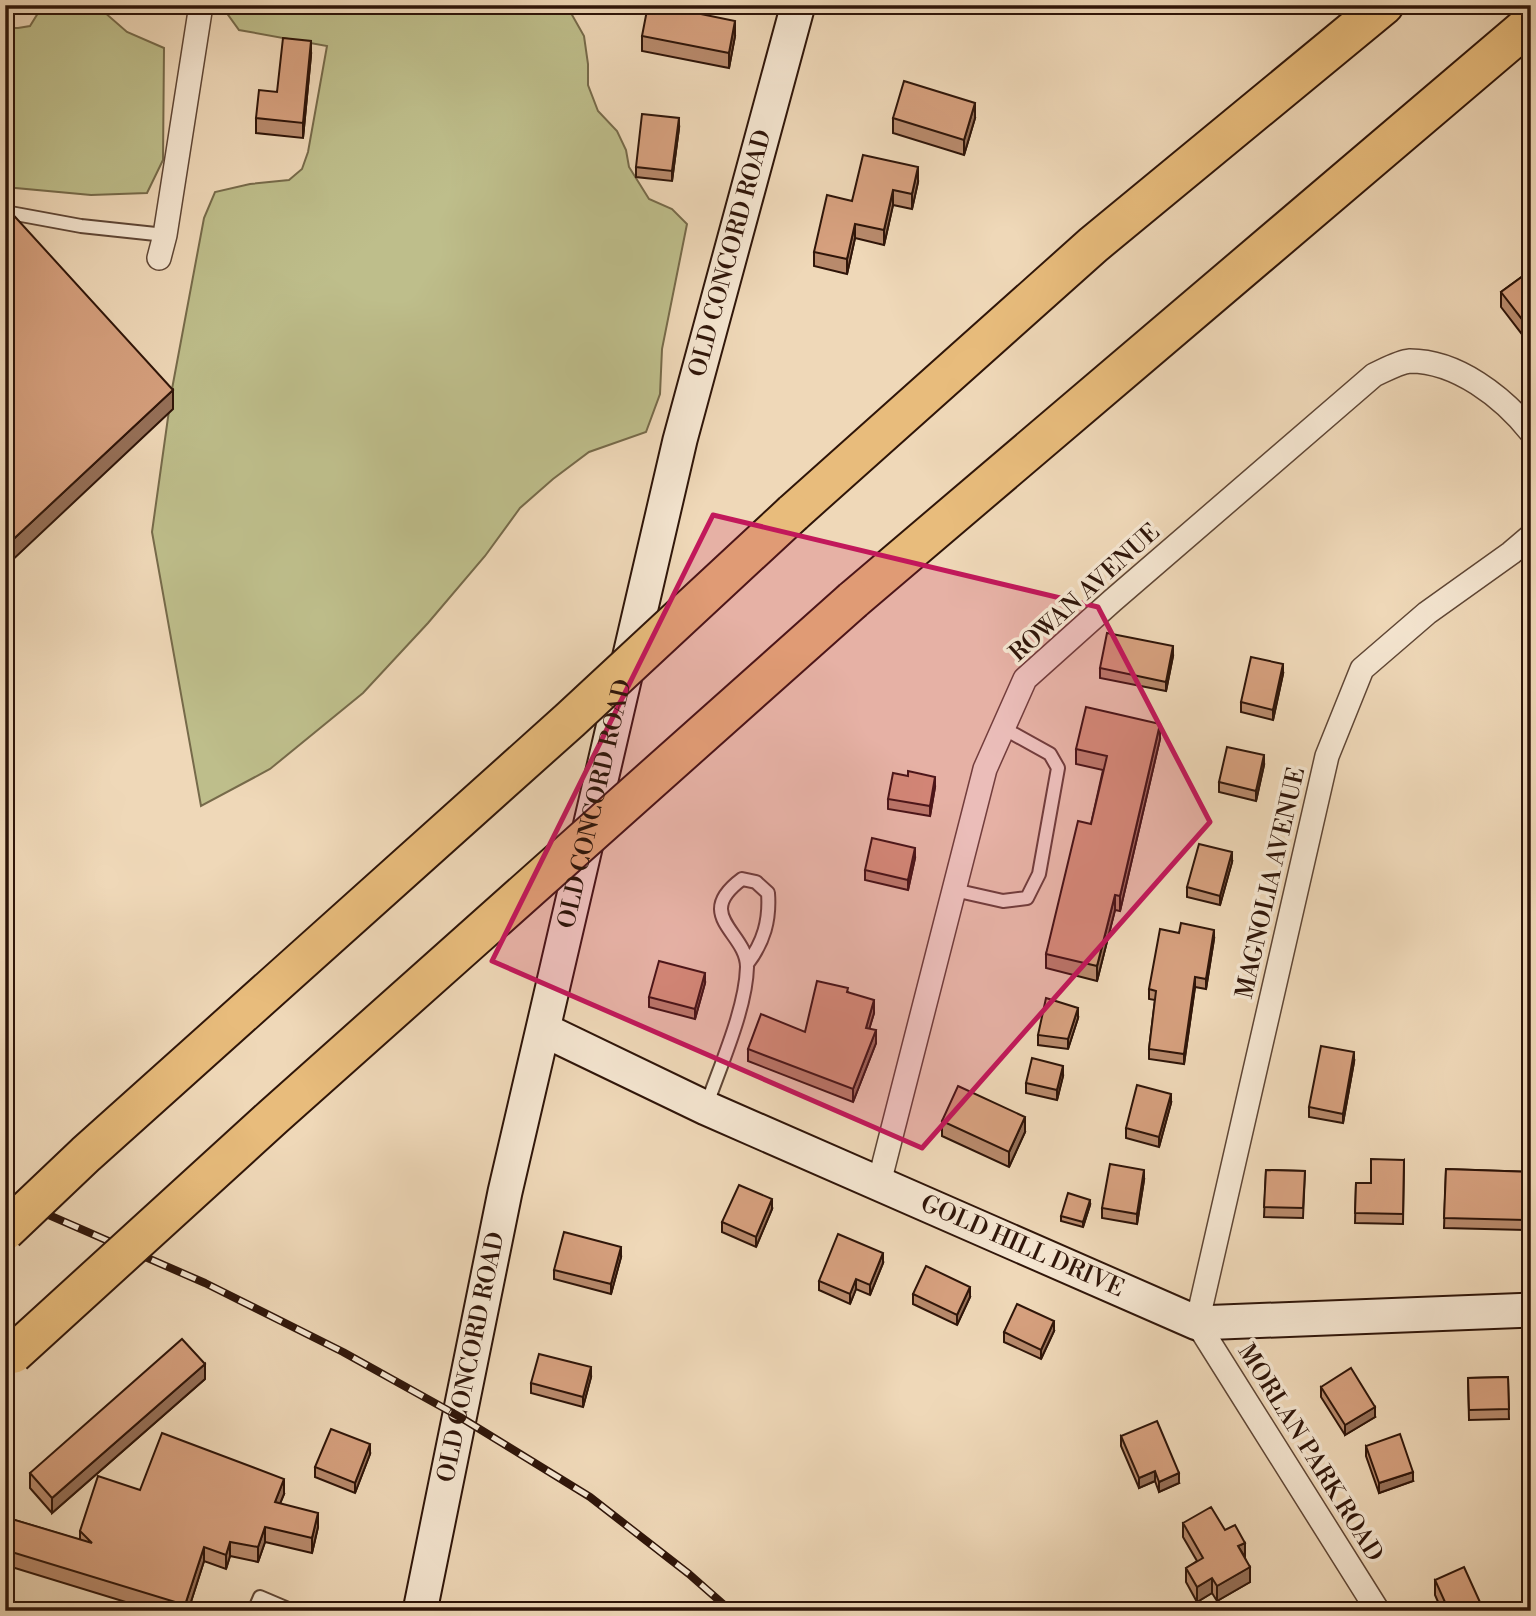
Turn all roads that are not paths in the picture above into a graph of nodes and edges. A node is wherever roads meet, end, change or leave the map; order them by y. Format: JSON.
{"nodes":[{"id":1,"x":201,"y":5,"type":"edge"},
{"id":2,"x":798,"y":5,"type":"edge"},
{"id":3,"x":1384,"y":5,"type":"edge"},
{"id":4,"x":1531,"y":23,"type":"edge"},
{"id":5,"x":5,"y":212,"type":"edge"},
{"id":6,"x":162,"y":246,"type":"joint"},
{"id":7,"x":1531,"y":432,"type":"edge"},
{"id":8,"x":1531,"y":536,"type":"edge"},
{"id":9,"x":1003,"y":728,"type":"junction"},
{"id":10,"x":954,"y":890,"type":"junction"},
{"id":11,"x":747,"y":964,"type":"junction"},
{"id":12,"x":544,"y":1030,"type":"junction"},
{"id":13,"x":706,"y":1108,"type":"junction"},
{"id":14,"x":879,"y":1183,"type":"junction"},
{"id":15,"x":5,"y":1231,"type":"edge"},
{"id":16,"x":1531,"y":1310,"type":"edge"},
{"id":17,"x":1197,"y":1323,"type":"junction"},
{"id":18,"x":9,"y":1358,"type":"edge"},
{"id":19,"x":254,"y":1611,"type":"edge"},
{"id":20,"x":293,"y":1611,"type":"edge"},
{"id":21,"x":420,"y":1611,"type":"edge"},
{"id":22,"x":1378,"y":1611,"type":"edge"}],
"edges":[{"from":1,"to":6,"type":"street"},
{"from":2,"to":12,"type":"main road","name":"OLD CONCORD ROAD"},
{"from":3,"to":15,"type":"highway","bridge":true},
{"from":4,"to":18,"type":"highway","bridge":true},
{"from":5,"to":6,"type":"lane"},
{"from":7,"to":9,"type":"street","name":"ROWAN AVENUE"},
{"from":8,"to":17,"type":"street","name":"MAGNOLIA AVENUE"},
{"from":9,"to":10,"type":"street","name":"ROWAN AVENUE"},
{"from":9,"to":10,"type":"lane"},
{"from":10,"to":14,"type":"street","name":"ROWAN AVENUE"},
{"from":11,"to":11,"type":"lane"},
{"from":11,"to":13,"type":"lane"},
{"from":12,"to":13,"type":"main road","name":"GOLD HILL DRIVE"},
{"from":12,"to":21,"type":"main road","name":"OLD CONCORD ROAD"},
{"from":13,"to":14,"type":"main road","name":"GOLD HILL DRIVE"},
{"from":14,"to":17,"type":"main road","name":"GOLD HILL DRIVE"},
{"from":16,"to":17,"type":"main road","name":"GOLD HILL DRIVE"},
{"from":17,"to":22,"type":"street","name":"MORLAN PARK ROAD"},
{"from":19,"to":20,"type":"lane"}]}
